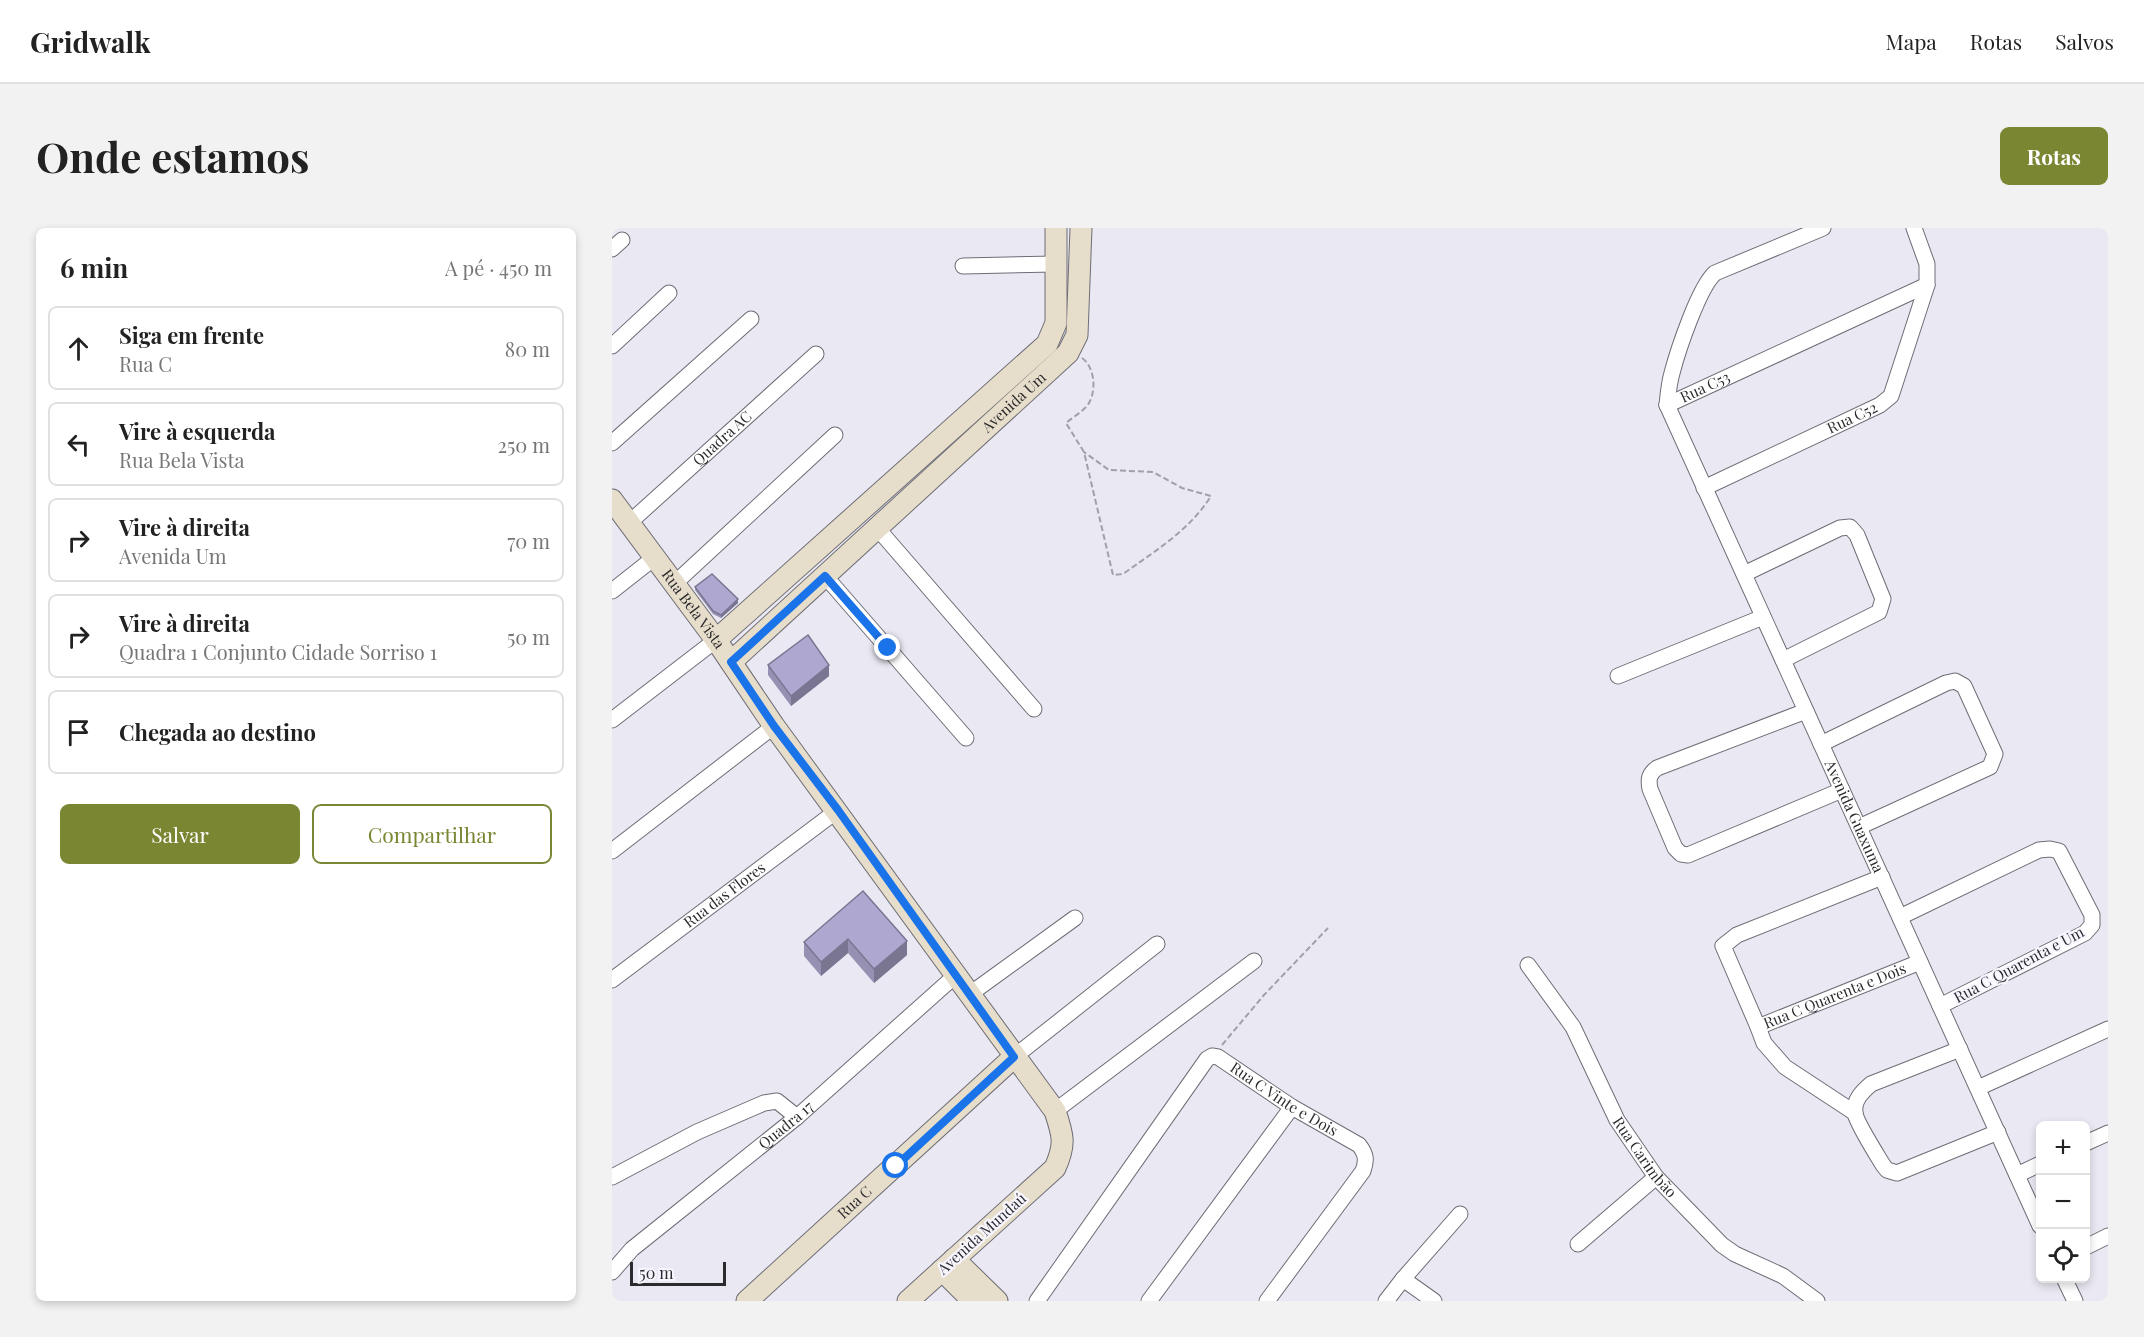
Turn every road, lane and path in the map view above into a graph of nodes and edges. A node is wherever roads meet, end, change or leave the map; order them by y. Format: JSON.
{"nodes":[{"id":1,"x":1056,"y":228,"type":"edge"},
{"id":2,"x":1081,"y":228,"type":"edge"},
{"id":3,"x":1823,"y":228,"type":"edge"},
{"id":4,"x":1914,"y":228,"type":"edge"},
{"id":5,"x":1056,"y":264,"type":"junction"},
{"id":6,"x":963,"y":266,"type":"dead end"},
{"id":7,"x":1927,"y":285,"type":"junction"},
{"id":8,"x":669,"y":293,"type":"dead end"},
{"id":9,"x":751,"y":319,"type":"dead end"},
{"id":10,"x":612,"y":346,"type":"edge"},
{"id":11,"x":1068,"y":353,"type":"junction"},
{"id":12,"x":816,"y":354,"type":"dead end"},
{"id":13,"x":1667,"y":405,"type":"junction"},
{"id":14,"x":835,"y":435,"type":"dead end"},
{"id":15,"x":612,"y":443,"type":"edge"},
{"id":16,"x":1084,"y":452,"type":"junction"},
{"id":17,"x":1704,"y":488,"type":"junction"},
{"id":18,"x":612,"y":500,"type":"edge"},
{"id":19,"x":849,"y":520,"type":"junction"},
{"id":20,"x":629,"y":523,"type":"junction"},
{"id":21,"x":872,"y":534,"type":"junction"},
{"id":22,"x":654,"y":558,"type":"junction"},
{"id":23,"x":1744,"y":574,"type":"junction"},
{"id":24,"x":825,"y":576,"type":"junction"},
{"id":25,"x":674,"y":584,"type":"junction"},
{"id":26,"x":612,"y":591,"type":"edge"},
{"id":27,"x":1763,"y":617,"type":"junction"},
{"id":28,"x":710,"y":633,"type":"junction"},
{"id":29,"x":1783,"y":660,"type":"junction"},
{"id":30,"x":731,"y":662,"type":"junction"},
{"id":31,"x":1618,"y":676,"type":"dead end"},
{"id":32,"x":1034,"y":709,"type":"dead end"},
{"id":33,"x":1806,"y":711,"type":"junction"},
{"id":34,"x":612,"y":720,"type":"edge"},
{"id":35,"x":774,"y":726,"type":"junction"},
{"id":36,"x":966,"y":738,"type":"dead end"},
{"id":37,"x":1821,"y":744,"type":"junction"},
{"id":38,"x":1842,"y":790,"type":"junction"},
{"id":39,"x":838,"y":810,"type":"junction"},
{"id":40,"x":1859,"y":827,"type":"junction"},
{"id":41,"x":612,"y":851,"type":"edge"},
{"id":42,"x":1882,"y":877,"type":"junction"},
{"id":43,"x":1900,"y":917,"type":"junction"},
{"id":44,"x":1075,"y":918,"type":"dead end"},
{"id":45,"x":1328,"y":928,"type":"dead end"},
{"id":46,"x":1157,"y":944,"type":"dead end"},
{"id":47,"x":1254,"y":960,"type":"dead end"},
{"id":48,"x":1920,"y":962,"type":"junction"},
{"id":49,"x":1528,"y":965,"type":"dead end"},
{"id":50,"x":956,"y":975,"type":"junction"},
{"id":51,"x":612,"y":980,"type":"edge"},
{"id":52,"x":970,"y":994,"type":"junction"},
{"id":53,"x":1940,"y":1006,"type":"junction"},
{"id":54,"x":1758,"y":1027,"type":"junction"},
{"id":55,"x":2108,"y":1029,"type":"edge"},
{"id":56,"x":1960,"y":1048,"type":"junction"},
{"id":57,"x":1212,"y":1056,"type":"junction"},
{"id":58,"x":1014,"y":1057,"type":"junction"},
{"id":59,"x":1978,"y":1088,"type":"junction"},
{"id":60,"x":1292,"y":1107,"type":"junction"},
{"id":61,"x":1055,"y":1111,"type":"junction"},
{"id":62,"x":1855,"y":1113,"type":"junction"},
{"id":63,"x":796,"y":1117,"type":"junction"},
{"id":64,"x":1998,"y":1132,"type":"junction"},
{"id":65,"x":2108,"y":1133,"type":"edge"},
{"id":66,"x":2090,"y":1141,"type":"edge"},
{"id":67,"x":2036,"y":1166,"type":"edge"},
{"id":68,"x":1055,"y":1167,"type":"joint"},
{"id":69,"x":2017,"y":1175,"type":"junction"},
{"id":70,"x":612,"y":1177,"type":"edge"},
{"id":71,"x":1656,"y":1177,"type":"junction"},
{"id":72,"x":1460,"y":1214,"type":"dead end"},
{"id":73,"x":2036,"y":1217,"type":"edge"},
{"id":74,"x":2108,"y":1236,"type":"edge"},
{"id":75,"x":1578,"y":1244,"type":"dead end"},
{"id":76,"x":2090,"y":1245,"type":"edge"},
{"id":77,"x":948,"y":1264,"type":"junction"},
{"id":78,"x":612,"y":1272,"type":"edge"},
{"id":79,"x":1403,"y":1279,"type":"junction"},
{"id":80,"x":2066,"y":1283,"type":"edge"},
{"id":81,"x":911,"y":1299,"type":"edge"},
{"id":82,"x":747,"y":1301,"type":"edge"},
{"id":83,"x":973,"y":1301,"type":"edge"},
{"id":84,"x":997,"y":1301,"type":"edge"},
{"id":85,"x":1036,"y":1301,"type":"edge"},
{"id":86,"x":1149,"y":1301,"type":"edge"},
{"id":87,"x":1268,"y":1301,"type":"edge"},
{"id":88,"x":1386,"y":1301,"type":"edge"},
{"id":89,"x":1434,"y":1301,"type":"edge"},
{"id":90,"x":1817,"y":1301,"type":"edge"},
{"id":91,"x":2075,"y":1301,"type":"edge"}],
"edges":[{"from":1,"to":5,"type":"street","name":"Avenida Um"},
{"from":2,"to":11,"type":"street","name":"Avenida Um"},
{"from":3,"to":13,"type":"street","name":"Rua C53"},
{"from":4,"to":7,"type":"street"},
{"from":5,"to":6,"type":"street"},
{"from":5,"to":19,"type":"street","name":"Avenida Um"},
{"from":7,"to":13,"type":"street","name":"Rua C53"},
{"from":7,"to":17,"type":"street","name":"Rua C52"},
{"from":8,"to":10,"type":"street"},
{"from":9,"to":15,"type":"street"},
{"from":11,"to":16,"type":"path"},
{"from":11,"to":21,"type":"street","name":"Avenida Um"},
{"from":12,"to":20,"type":"street","name":"Quadra AC"},
{"from":13,"to":17,"type":"street","name":"Avenida Guaxuma"},
{"from":14,"to":25,"type":"street"},
{"from":16,"to":16,"type":"path"},
{"from":17,"to":23,"type":"street","name":"Avenida Guaxuma"},
{"from":18,"to":20,"type":"street","name":"Rua Bela Vista"},
{"from":19,"to":21,"type":"street"},
{"from":19,"to":28,"type":"street","name":"Avenida Um"},
{"from":20,"to":22,"type":"street","name":"Rua Bela Vista"},
{"from":21,"to":24,"type":"street","name":"Avenida Um"},
{"from":21,"to":32,"type":"street"},
{"from":22,"to":25,"type":"street","name":"Rua Bela Vista"},
{"from":22,"to":26,"type":"street"},
{"from":23,"to":27,"type":"street","name":"Avenida Guaxuma"},
{"from":23,"to":29,"type":"street"},
{"from":24,"to":30,"type":"street","name":"Avenida Um"},
{"from":24,"to":36,"type":"street"},
{"from":25,"to":28,"type":"street","name":"Rua Bela Vista"},
{"from":27,"to":29,"type":"street","name":"Avenida Guaxuma"},
{"from":27,"to":31,"type":"street"},
{"from":28,"to":30,"type":"street","name":"Rua Bela Vista"},
{"from":28,"to":34,"type":"street"},
{"from":29,"to":33,"type":"street","name":"Avenida Guaxuma"},
{"from":30,"to":35,"type":"street","name":"Rua Bela Vista"},
{"from":33,"to":37,"type":"street","name":"Avenida Guaxuma"},
{"from":33,"to":38,"type":"street"},
{"from":35,"to":39,"type":"street","name":"Rua Bela Vista"},
{"from":35,"to":41,"type":"street"},
{"from":37,"to":38,"type":"street","name":"Avenida Guaxuma"},
{"from":37,"to":40,"type":"street"},
{"from":38,"to":40,"type":"street","name":"Avenida Guaxuma"},
{"from":39,"to":50,"type":"street","name":"Rua Bela Vista"},
{"from":39,"to":51,"type":"street","name":"Rua das Flores"},
{"from":40,"to":42,"type":"street","name":"Avenida Guaxuma"},
{"from":42,"to":43,"type":"street","name":"Avenida Guaxuma"},
{"from":42,"to":54,"type":"street","name":"Rua C Quarenta e Dois"},
{"from":43,"to":48,"type":"street","name":"Avenida Guaxuma"},
{"from":43,"to":53,"type":"street","name":"Rua C Quarenta e Um"},
{"from":44,"to":52,"type":"street"},
{"from":45,"to":57,"type":"path"},
{"from":46,"to":58,"type":"street"},
{"from":47,"to":61,"type":"street"},
{"from":48,"to":53,"type":"street","name":"Avenida Guaxuma"},
{"from":48,"to":54,"type":"street","name":"Rua C Quarenta e Dois"},
{"from":49,"to":71,"type":"street","name":"Rua Carimbão"},
{"from":50,"to":52,"type":"street","name":"Rua Bela Vista"},
{"from":50,"to":63,"type":"street","name":"Quadra 17"},
{"from":52,"to":58,"type":"street","name":"Rua Bela Vista"},
{"from":53,"to":56,"type":"street","name":"Avenida Guaxuma"},
{"from":54,"to":62,"type":"street"},
{"from":55,"to":59,"type":"street"},
{"from":56,"to":59,"type":"street","name":"Avenida Guaxuma"},
{"from":56,"to":62,"type":"street"},
{"from":57,"to":60,"type":"street","name":"Rua C Vinte e Dois"},
{"from":57,"to":85,"type":"street","name":"Rua C Vinte e Dois"},
{"from":58,"to":61,"type":"street","name":"Rua Bela Vista"},
{"from":58,"to":82,"type":"street","name":"Rua C"},
{"from":59,"to":64,"type":"street","name":"Avenida Guaxuma"},
{"from":60,"to":86,"type":"street"},
{"from":60,"to":87,"type":"street","name":"Rua C Vinte e Dois"},
{"from":61,"to":68,"type":"street","name":"Rua Bela Vista"},
{"from":62,"to":64,"type":"street"},
{"from":63,"to":70,"type":"street"},
{"from":63,"to":78,"type":"street","name":"Quadra 17"},
{"from":64,"to":69,"type":"street","name":"Avenida Guaxuma"},
{"from":65,"to":66,"type":"street"},
{"from":67,"to":69,"type":"street"},
{"from":68,"to":77,"type":"street","name":"Avenida Mundaú"},
{"from":69,"to":73,"type":"street","name":"Avenida Guaxuma"},
{"from":71,"to":75,"type":"street"},
{"from":71,"to":90,"type":"street","name":"Rua Carimbão"},
{"from":72,"to":79,"type":"street"},
{"from":74,"to":76,"type":"street"},
{"from":77,"to":81,"type":"street","name":"Avenida Mundaú"},
{"from":77,"to":83,"type":"street"},
{"from":77,"to":84,"type":"street"},
{"from":79,"to":88,"type":"street"},
{"from":79,"to":89,"type":"street"},
{"from":80,"to":91,"type":"street"}]}
